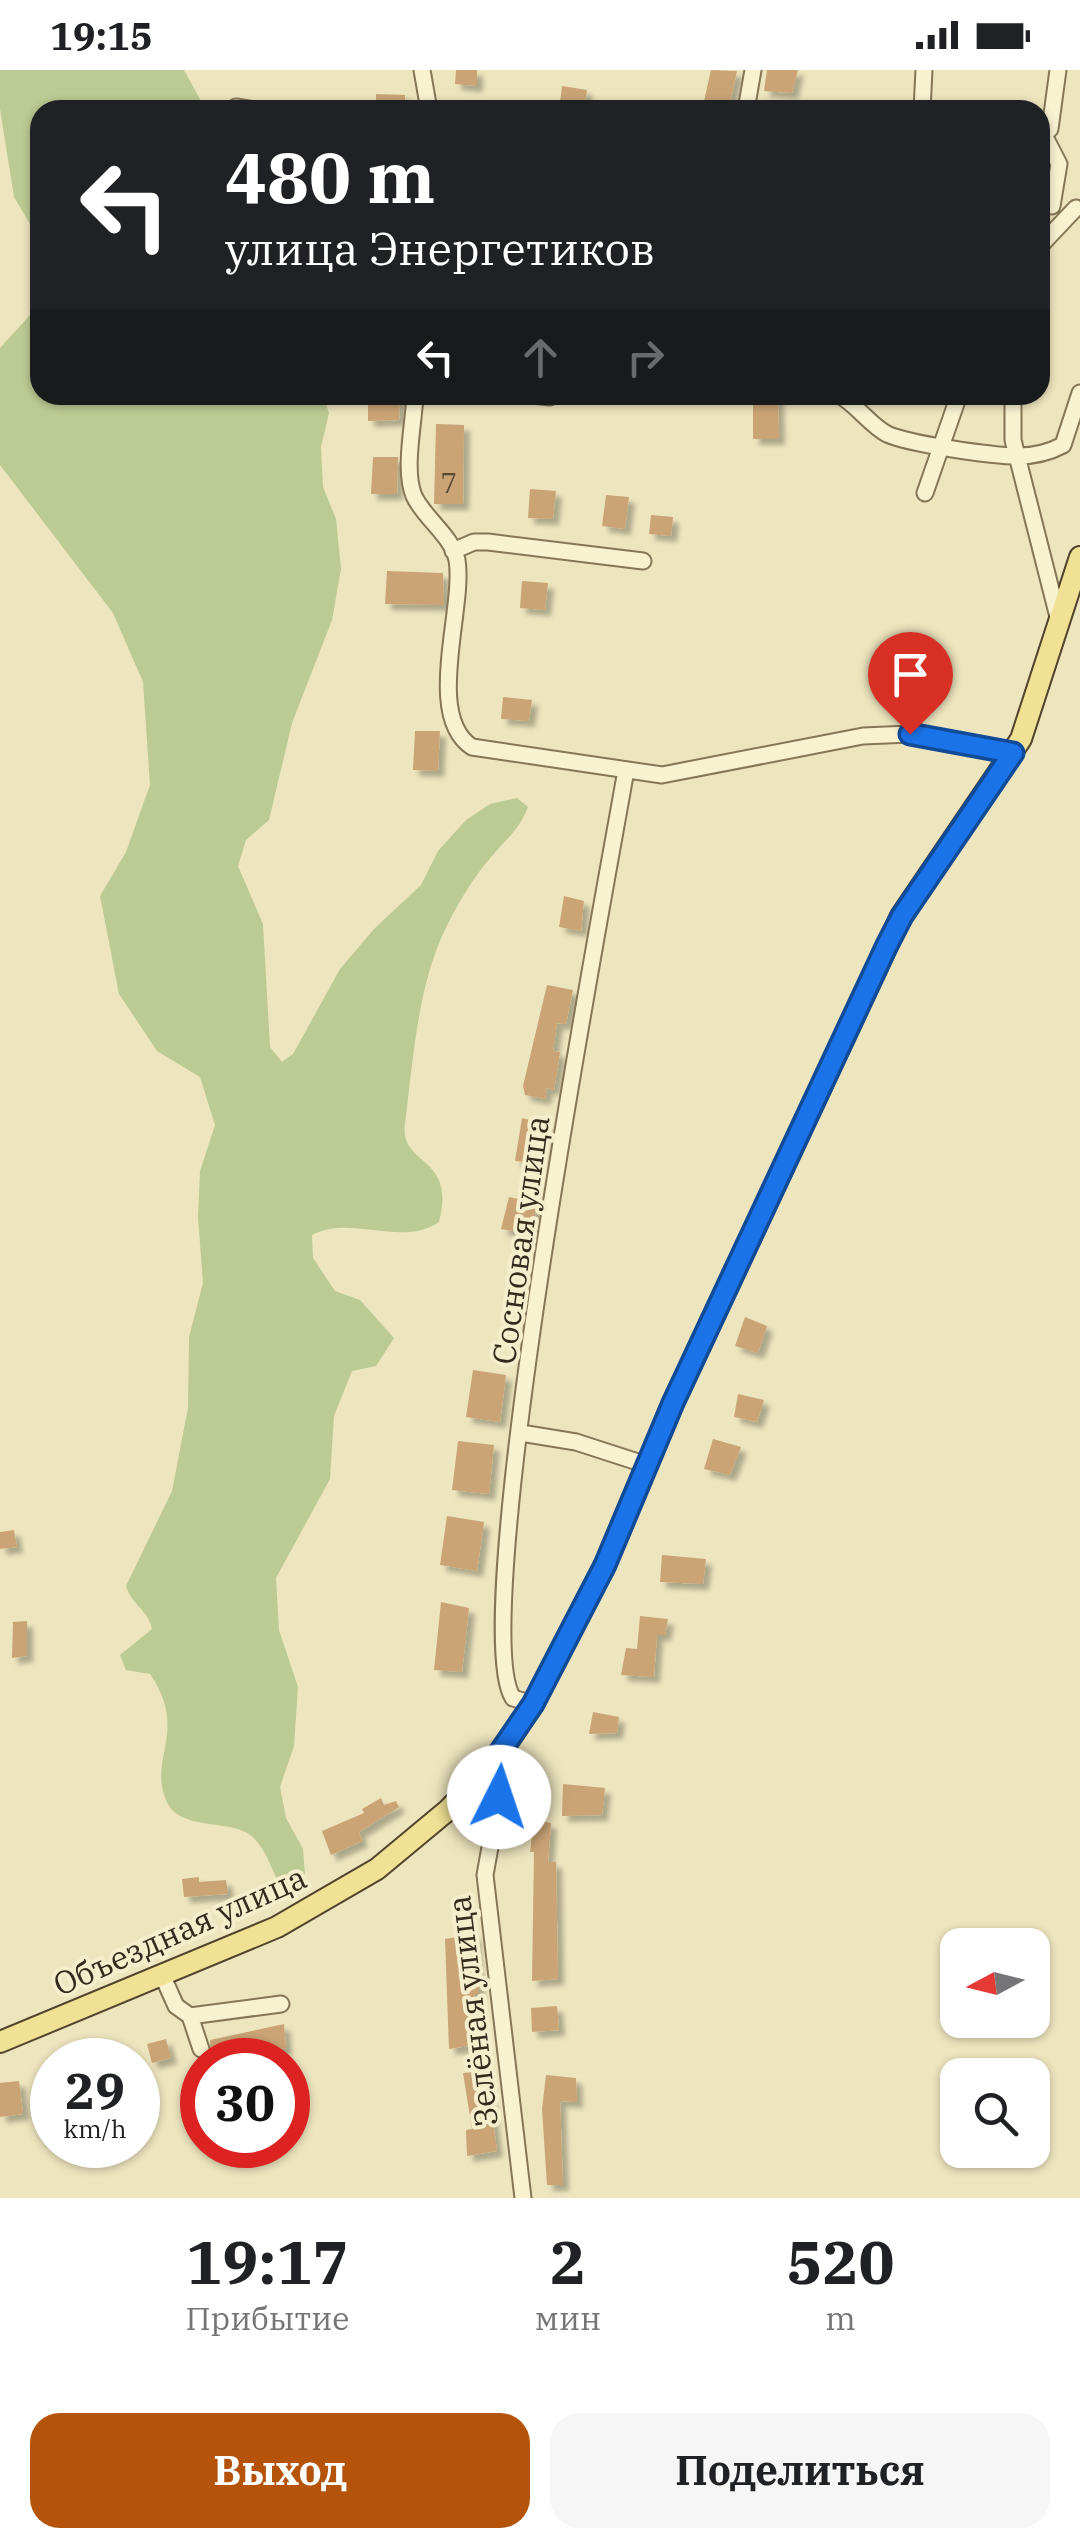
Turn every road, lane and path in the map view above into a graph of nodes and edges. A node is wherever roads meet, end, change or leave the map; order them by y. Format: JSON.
{"nodes":[{"id":1,"x":422,"y":70,"type":"edge"},
{"id":2,"x":753,"y":70,"type":"edge"},
{"id":3,"x":924,"y":70,"type":"edge"},
{"id":4,"x":1058,"y":70,"type":"edge"},
{"id":5,"x":428,"y":100,"type":"edge"},
{"id":6,"x":748,"y":100,"type":"edge"},
{"id":7,"x":922,"y":100,"type":"edge"},
{"id":8,"x":1050,"y":129,"type":"edge"},
{"id":9,"x":1050,"y":149,"type":"edge"},
{"id":10,"x":1050,"y":192,"type":"edge"},
{"id":11,"x":1050,"y":206,"type":"edge"},
{"id":12,"x":1078,"y":209,"type":"edge"},
{"id":13,"x":1050,"y":236,"type":"edge"},
{"id":14,"x":1080,"y":397,"type":"edge"},
{"id":15,"x":415,"y":405,"type":"edge"},
{"id":16,"x":857,"y":405,"type":"edge"},
{"id":17,"x":955,"y":405,"type":"edge"},
{"id":18,"x":1014,"y":405,"type":"edge"},
{"id":19,"x":939,"y":444,"type":"junction"},
{"id":20,"x":1017,"y":456,"type":"junction"},
{"id":21,"x":925,"y":493,"type":"dead end"},
{"id":22,"x":452,"y":551,"type":"junction"},
{"id":23,"x":1080,"y":557,"type":"edge"},
{"id":24,"x":644,"y":561,"type":"dead end"},
{"id":25,"x":1059,"y":621,"type":"junction"},
{"id":26,"x":1013,"y":753,"type":"junction"},
{"id":27,"x":626,"y":770,"type":"junction"},
{"id":28,"x":521,"y":1433,"type":"junction"},
{"id":29,"x":647,"y":1465,"type":"junction"},
{"id":30,"x":533,"y":1704,"type":"junction"},
{"id":31,"x":496,"y":1758,"type":"junction"},
{"id":32,"x":163,"y":1977,"type":"junction"},
{"id":33,"x":281,"y":2004,"type":"dead end"},
{"id":34,"x":190,"y":2016,"type":"junction"},
{"id":35,"x":198,"y":2038,"type":"edge"},
{"id":36,"x":0,"y":2042,"type":"edge"},
{"id":37,"x":523,"y":2198,"type":"edge"}],
"edges":[{"from":1,"to":5,"type":"street"},
{"from":2,"to":6,"type":"street"},
{"from":3,"to":7,"type":"street"},
{"from":4,"to":8,"type":"street"},
{"from":9,"to":10,"type":"street"},
{"from":11,"to":12,"type":"street"},
{"from":12,"to":13,"type":"street"},
{"from":14,"to":20,"type":"street"},
{"from":15,"to":22,"type":"street"},
{"from":16,"to":19,"type":"street"},
{"from":17,"to":19,"type":"street"},
{"from":18,"to":20,"type":"street"},
{"from":19,"to":20,"type":"street"},
{"from":19,"to":21,"type":"street"},
{"from":20,"to":25,"type":"street"},
{"from":22,"to":24,"type":"street"},
{"from":22,"to":27,"type":"street"},
{"from":23,"to":25,"type":"main road","name":"Объездная улица"},
{"from":25,"to":26,"type":"main road","name":"Объездная улица"},
{"from":26,"to":27,"type":"street"},
{"from":26,"to":29,"type":"main road","name":"Объездная улица"},
{"from":27,"to":28,"type":"street","name":"Сосновая улица"},
{"from":28,"to":29,"type":"street"},
{"from":28,"to":30,"type":"street","name":"Сосновая улица"},
{"from":29,"to":30,"type":"main road","name":"Объездная улица"},
{"from":30,"to":31,"type":"main road","name":"Объездная улица"},
{"from":31,"to":32,"type":"main road","name":"Объездная улица"},
{"from":31,"to":37,"type":"street","name":"Зелёная улица"},
{"from":32,"to":34,"type":"street"},
{"from":32,"to":36,"type":"main road","name":"Объездная улица"},
{"from":33,"to":34,"type":"street"},
{"from":34,"to":35,"type":"street"}]}
